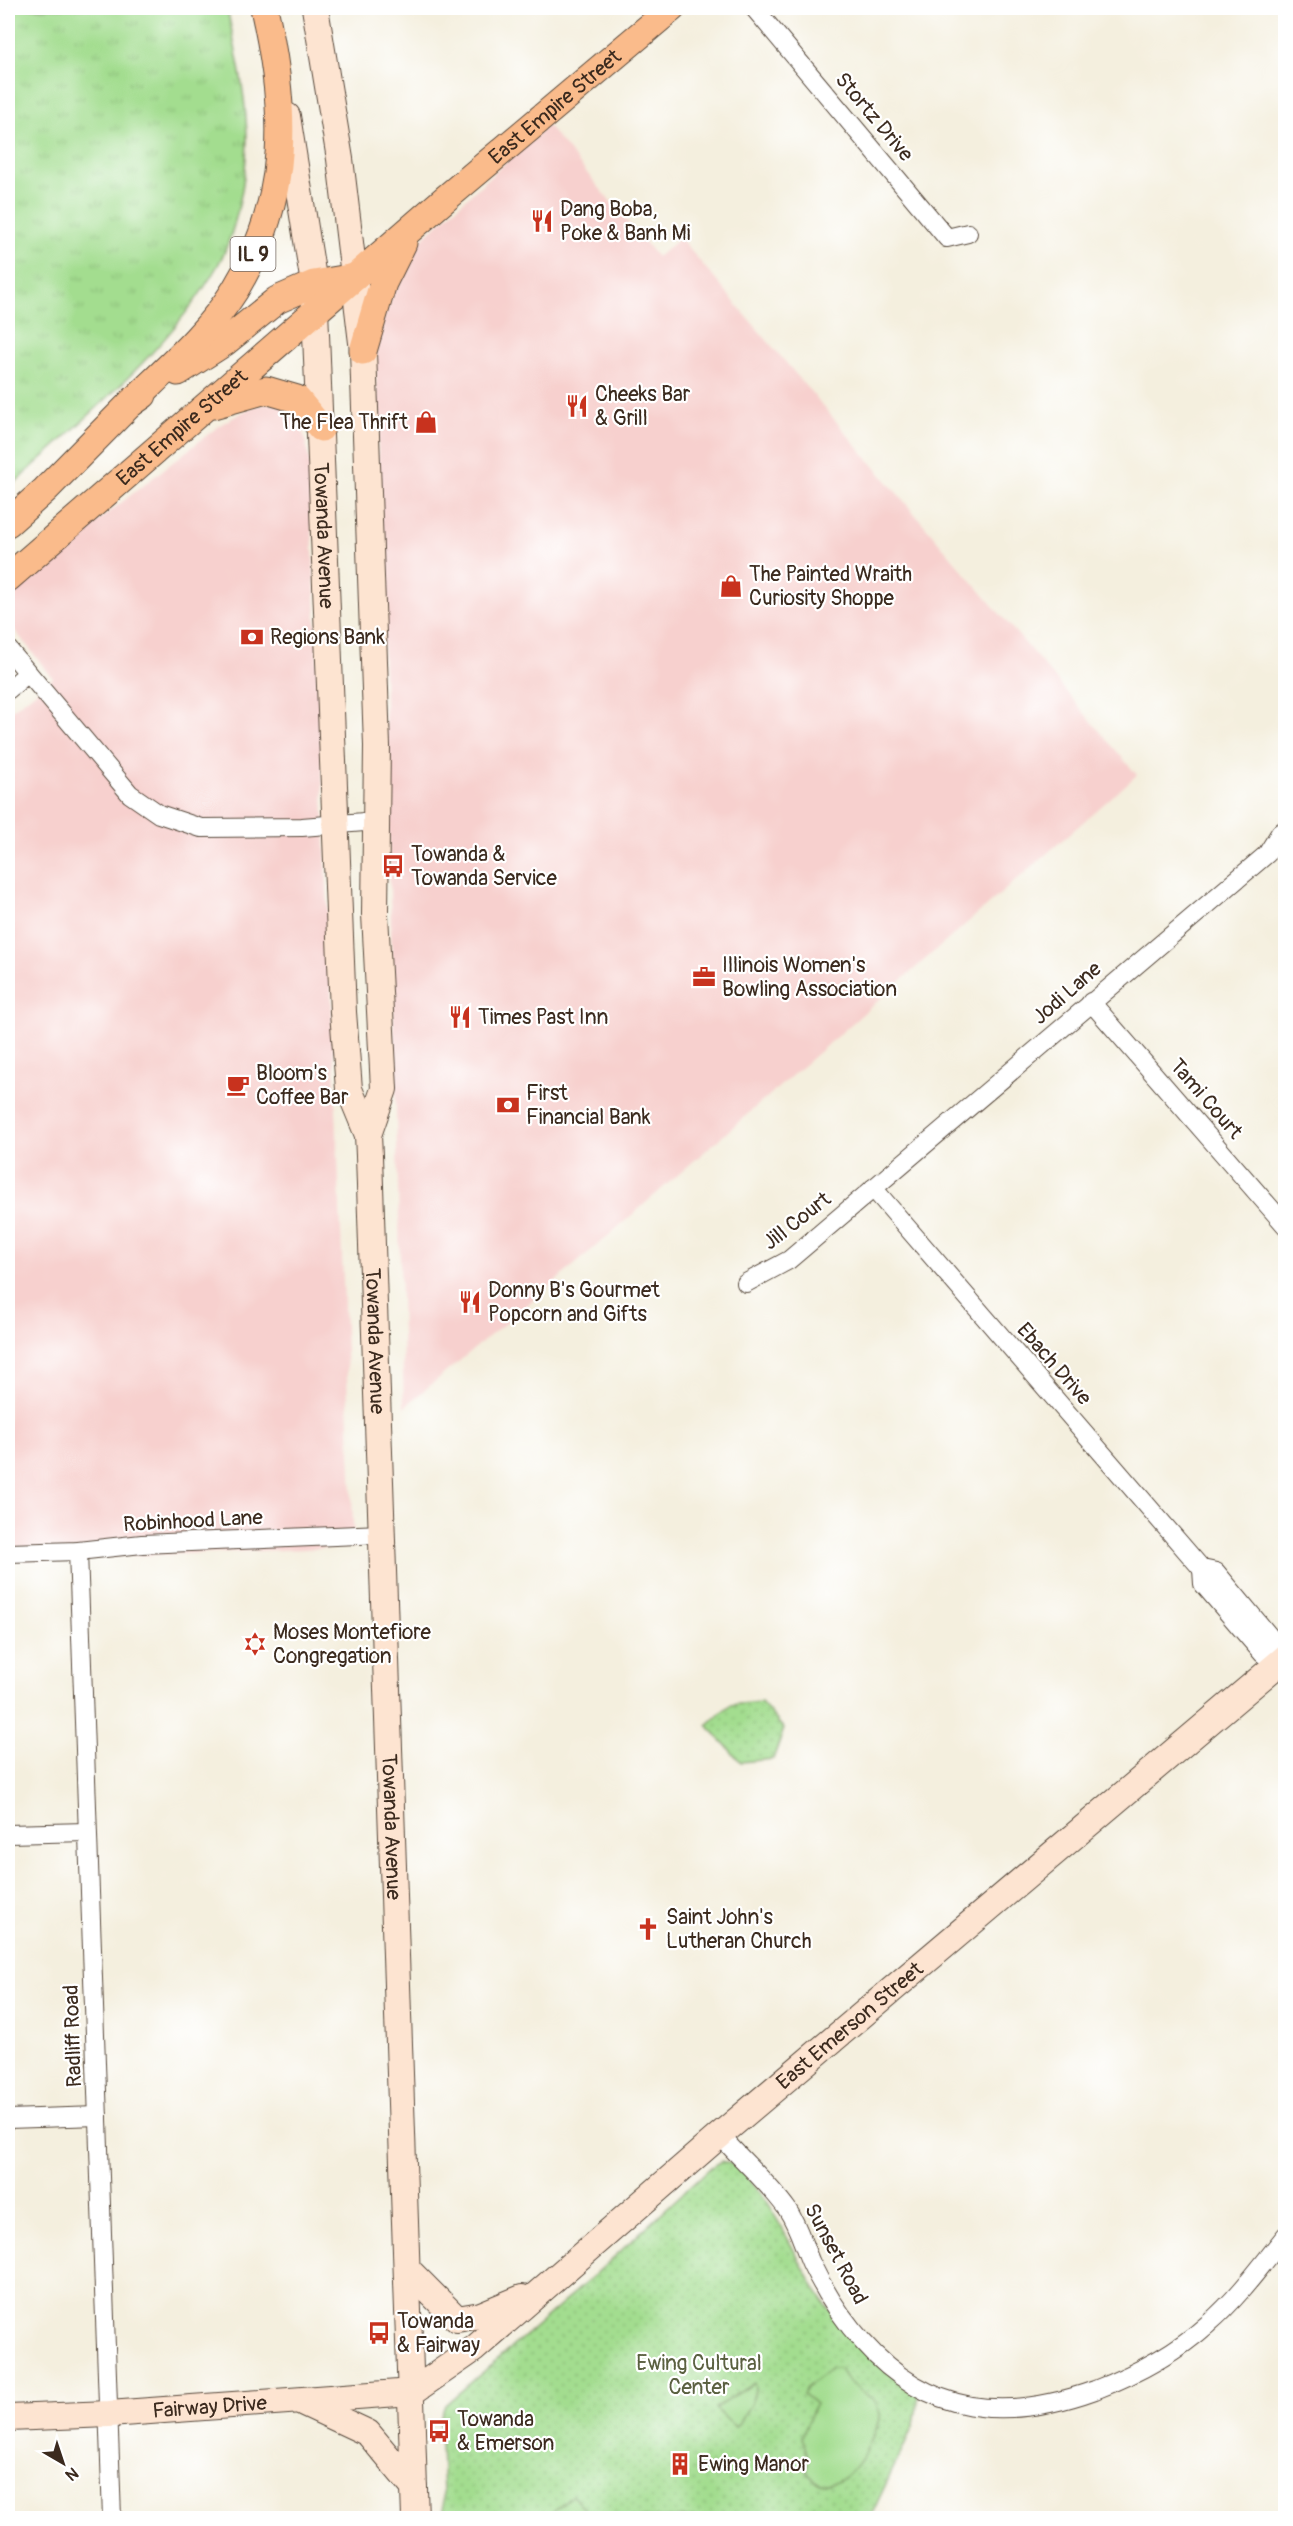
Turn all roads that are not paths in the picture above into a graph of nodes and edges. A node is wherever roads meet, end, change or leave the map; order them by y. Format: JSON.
{"nodes":[{"id":1,"x":264,"y":8,"type":"edge"},
{"id":2,"x":315,"y":8,"type":"edge"},
{"id":3,"x":672,"y":8,"type":"edge"},
{"id":4,"x":754,"y":8,"type":"edge"},
{"id":5,"x":276,"y":63,"type":"junction"},
{"id":6,"x":410,"y":230,"type":"junction"},
{"id":7,"x":968,"y":232,"type":"dead end"},
{"id":8,"x":356,"y":277,"type":"junction"},
{"id":9,"x":314,"y":284,"type":"junction"},
{"id":10,"x":315,"y":312,"type":"junction"},
{"id":11,"x":363,"y":351,"type":"junction"},
{"id":12,"x":130,"y":404,"type":"junction"},
{"id":13,"x":206,"y":406,"type":"junction"},
{"id":14,"x":321,"y":428,"type":"junction"},
{"id":15,"x":8,"y":523,"type":"edge"},
{"id":16,"x":8,"y":578,"type":"edge"},
{"id":17,"x":8,"y":649,"type":"edge"},
{"id":18,"x":28,"y":673,"type":"junction"},
{"id":19,"x":8,"y":690,"type":"edge"},
{"id":20,"x":377,"y":820,"type":"junction"},
{"id":21,"x":336,"y":824,"type":"junction"},
{"id":22,"x":1286,"y":829,"type":"edge"},
{"id":23,"x":1091,"y":1002,"type":"junction"},
{"id":24,"x":368,"y":1135,"type":"junction"},
{"id":25,"x":873,"y":1188,"type":"junction"},
{"id":26,"x":1286,"y":1226,"type":"edge"},
{"id":27,"x":746,"y":1283,"type":"dead end"},
{"id":28,"x":382,"y":1534,"type":"junction"},
{"id":29,"x":78,"y":1551,"type":"junction"},
{"id":30,"x":8,"y":1553,"type":"edge"},
{"id":31,"x":1280,"y":1658,"type":"edge"},
{"id":32,"x":87,"y":1832,"type":"junction"},
{"id":33,"x":8,"y":1834,"type":"edge"},
{"id":34,"x":98,"y":2116,"type":"junction"},
{"id":35,"x":8,"y":2119,"type":"edge"},
{"id":36,"x":720,"y":2135,"type":"junction"},
{"id":37,"x":1286,"y":2235,"type":"edge"},
{"id":38,"x":408,"y":2270,"type":"junction"},
{"id":39,"x":544,"y":2288,"type":"junction"},
{"id":40,"x":412,"y":2392,"type":"junction"},
{"id":41,"x":298,"y":2401,"type":"junction"},
{"id":42,"x":109,"y":2414,"type":"junction"},
{"id":43,"x":8,"y":2418,"type":"edge"},
{"id":44,"x":414,"y":2488,"type":"junction"},
{"id":45,"x":112,"y":2518,"type":"edge"},
{"id":46,"x":415,"y":2518,"type":"edge"}],
"edges":[{"from":1,"to":5,"type":"main road","name":"Towanda Avenue","number":"IL 9"},
{"from":2,"to":8,"type":"main road","name":"Towanda Avenue"},
{"from":3,"to":6,"type":"main road","name":"East Empire Street"},
{"from":4,"to":7,"type":"street","name":"Stortz Drive"},
{"from":5,"to":9,"type":"main road","name":"Towanda Avenue"},
{"from":5,"to":12,"type":"main road","number":"IL 9"},
{"from":6,"to":8,"type":"main road","name":"East Empire Street"},
{"from":6,"to":11,"type":"main road"},
{"from":8,"to":9,"type":"main road","name":"East Empire Street","number":"IL 9"},
{"from":8,"to":10,"type":"main road","name":"East Empire Street"},
{"from":8,"to":11,"type":"main road","name":"Towanda Avenue"},
{"from":9,"to":10,"type":"main road","name":"Towanda Avenue"},
{"from":9,"to":12,"type":"main road","name":"East Empire Street","number":"IL 9"},
{"from":10,"to":13,"type":"main road","name":"East Empire Street"},
{"from":10,"to":14,"type":"main road","name":"Towanda Avenue"},
{"from":11,"to":20,"type":"main road","name":"Towanda Avenue"},
{"from":12,"to":15,"type":"main road","name":"East Empire Street","number":"IL 9"},
{"from":13,"to":14,"type":"main road"},
{"from":13,"to":16,"type":"main road","name":"East Empire Street"},
{"from":14,"to":21,"type":"main road","name":"Towanda Avenue"},
{"from":17,"to":18,"type":"street"},
{"from":18,"to":19,"type":"street"},
{"from":18,"to":21,"type":"street"},
{"from":20,"to":21,"type":"street"},
{"from":20,"to":24,"type":"main road","name":"Towanda Avenue"},
{"from":21,"to":24,"type":"main road","name":"Towanda Avenue"},
{"from":22,"to":23,"type":"street","name":"Jodi Lane"},
{"from":23,"to":25,"type":"street","name":"Jodi Lane"},
{"from":23,"to":26,"type":"street","name":"Tami Court"},
{"from":24,"to":28,"type":"main road","name":"Towanda Avenue"},
{"from":25,"to":27,"type":"street","name":"Jill Court"},
{"from":25,"to":31,"type":"street","name":"Ebach Drive"},
{"from":28,"to":29,"type":"street","name":"Robinhood Lane"},
{"from":28,"to":38,"type":"main road","name":"Towanda Avenue"},
{"from":29,"to":30,"type":"street","name":"Robinhood Lane"},
{"from":29,"to":32,"type":"street","name":"Radliff Road"},
{"from":31,"to":36,"type":"main road","name":"East Emerson Street"},
{"from":32,"to":33,"type":"street"},
{"from":32,"to":34,"type":"street","name":"Radliff Road"},
{"from":34,"to":35,"type":"street"},
{"from":34,"to":42,"type":"street","name":"Radliff Road"},
{"from":36,"to":37,"type":"street","name":"Sunset Road"},
{"from":36,"to":39,"type":"main road","name":"East Emerson Street"},
{"from":38,"to":39,"type":"main road"},
{"from":38,"to":40,"type":"main road","name":"Towanda Avenue"},
{"from":39,"to":40,"type":"main road","name":"East Emerson Street"},
{"from":40,"to":41,"type":"main road","name":"Fairway Drive"},
{"from":40,"to":44,"type":"main road","name":"Towanda Avenue"},
{"from":41,"to":42,"type":"main road","name":"Fairway Drive"},
{"from":41,"to":44,"type":"main road"},
{"from":42,"to":43,"type":"main road","name":"Fairway Drive"},
{"from":42,"to":45,"type":"street","name":"Radliff Road"},
{"from":44,"to":46,"type":"main road","name":"Towanda Avenue"}]}
